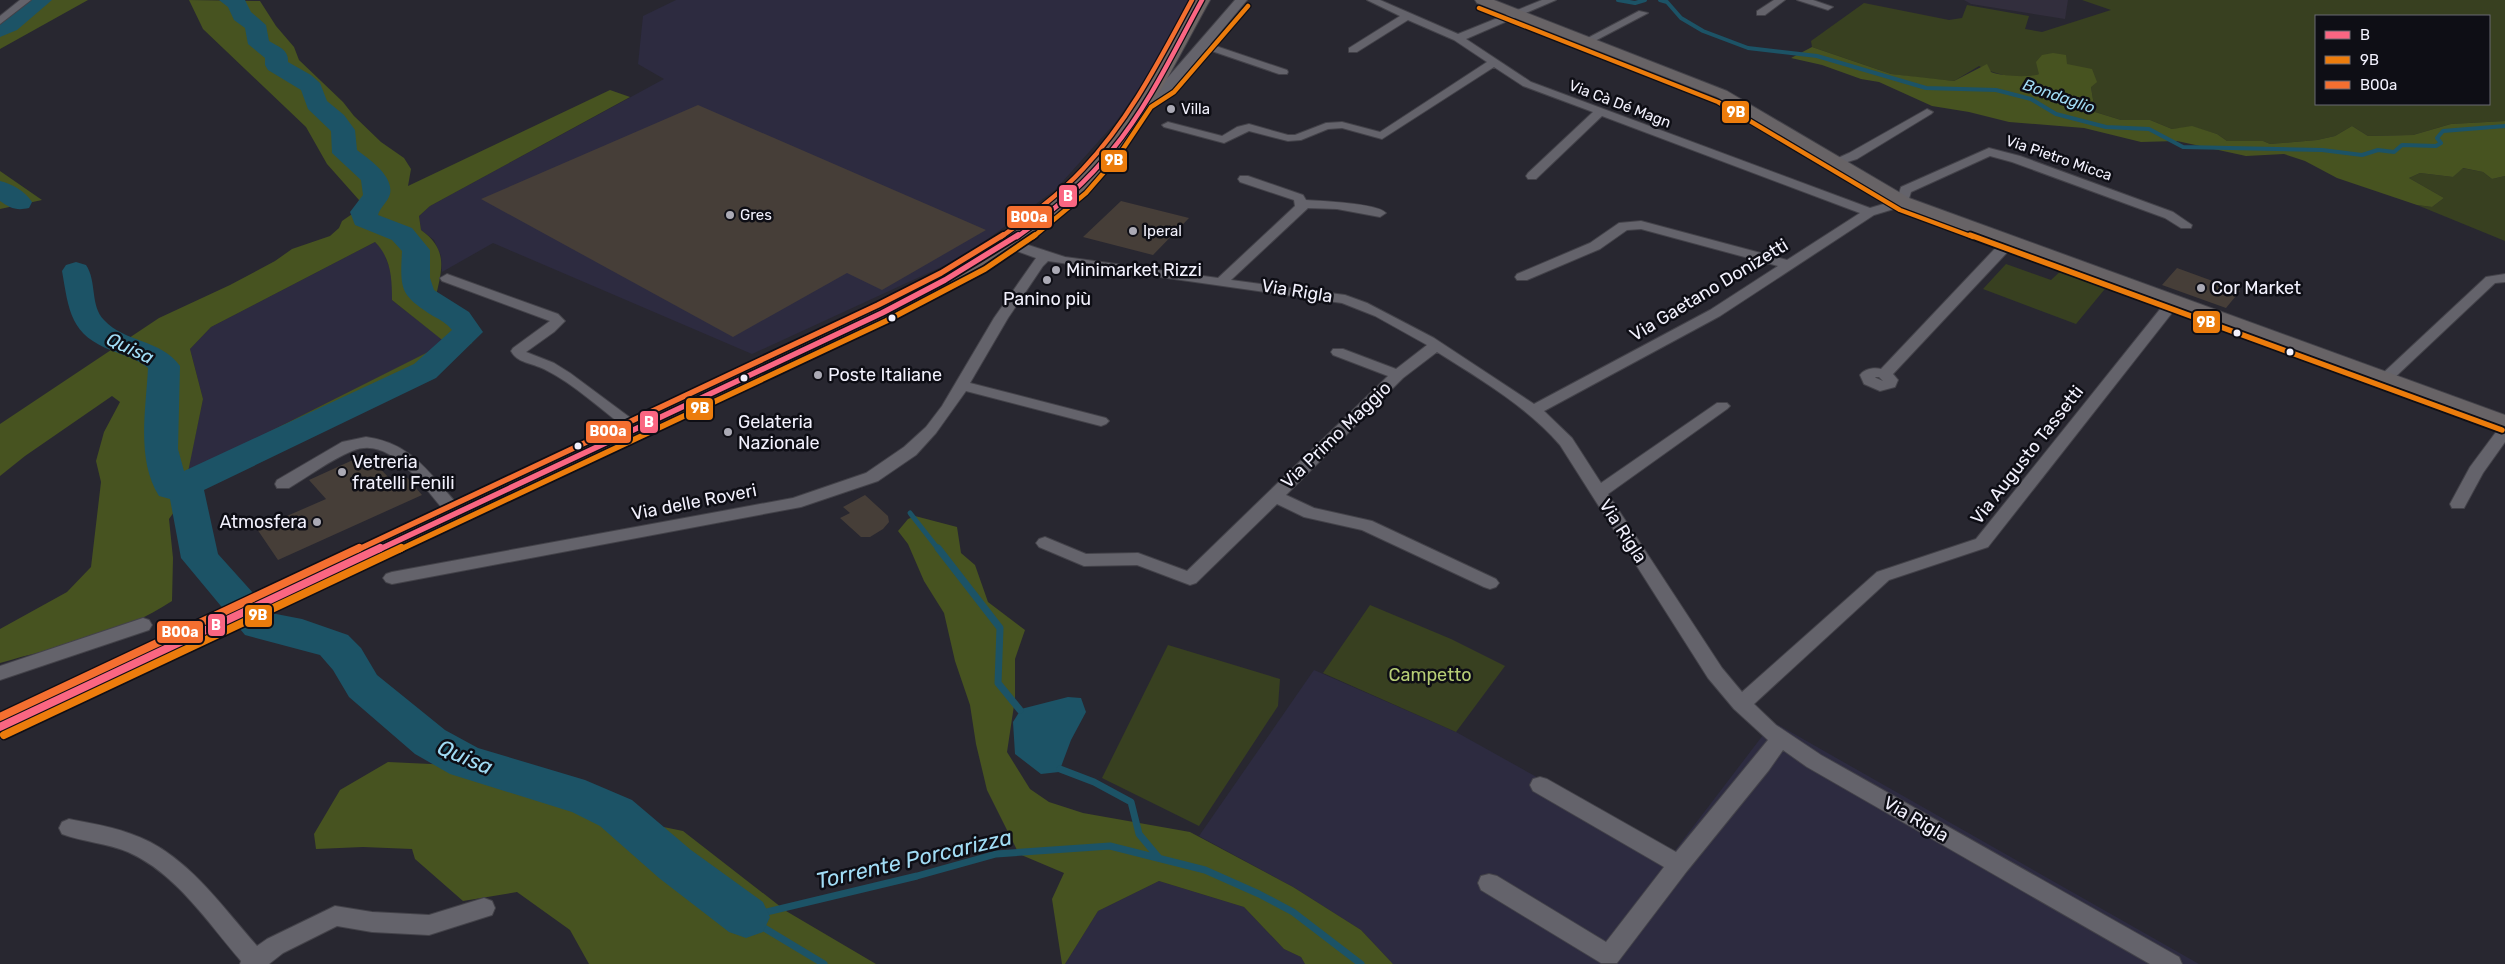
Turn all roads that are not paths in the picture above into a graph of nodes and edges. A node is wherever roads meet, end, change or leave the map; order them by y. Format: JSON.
{"nodes":[{"id":1,"x":26,"y":0,"type":"edge"},
{"id":2,"x":1202,"y":0,"type":"edge"},
{"id":3,"x":1241,"y":0,"type":"edge"},
{"id":4,"x":1372,"y":0,"type":"edge"},
{"id":5,"x":1482,"y":0,"type":"edge"},
{"id":6,"x":1551,"y":0,"type":"edge"},
{"id":7,"x":1780,"y":0,"type":"edge"},
{"id":8,"x":1802,"y":0,"type":"edge"},
{"id":9,"x":1828,"y":7,"type":"dead end"},
{"id":10,"x":1761,"y":12,"type":"dead end"},
{"id":11,"x":1516,"y":13,"type":"junction"},
{"id":12,"x":1643,"y":13,"type":"dead end"},
{"id":13,"x":1409,"y":15,"type":"junction"},
{"id":14,"x":0,"y":21,"type":"edge"},
{"id":15,"x":1458,"y":38,"type":"junction"},
{"id":16,"x":1587,"y":41,"type":"junction"},
{"id":17,"x":1204,"y":45,"type":"junction"},
{"id":18,"x":1353,"y":50,"type":"dead end"},
{"id":19,"x":1494,"y":62,"type":"junction"},
{"id":20,"x":1188,"y":64,"type":"junction"},
{"id":21,"x":1162,"y":72,"type":"junction"},
{"id":22,"x":1283,"y":72,"type":"dead end"},
{"id":23,"x":1145,"y":101,"type":"junction"},
{"id":24,"x":1927,"y":112,"type":"dead end"},
{"id":25,"x":1599,"y":113,"type":"junction"},
{"id":26,"x":1168,"y":125,"type":"dead end"},
{"id":27,"x":1835,"y":162,"type":"junction"},
{"id":28,"x":1532,"y":176,"type":"dead end"},
{"id":29,"x":1244,"y":179,"type":"dead end"},
{"id":30,"x":1903,"y":202,"type":"junction"},
{"id":31,"x":1302,"y":204,"type":"junction"},
{"id":32,"x":1870,"y":212,"type":"junction"},
{"id":33,"x":1380,"y":213,"type":"dead end"},
{"id":34,"x":2186,"y":225,"type":"dead end"},
{"id":35,"x":2010,"y":241,"type":"junction"},
{"id":36,"x":1008,"y":243,"type":"junction"},
{"id":37,"x":1046,"y":257,"type":"junction"},
{"id":38,"x":1790,"y":265,"type":"junction"},
{"id":39,"x":1522,"y":277,"type":"dead end"},
{"id":40,"x":447,"y":278,"type":"dead end"},
{"id":41,"x":2505,"y":278,"type":"edge"},
{"id":42,"x":1223,"y":280,"type":"junction"},
{"id":43,"x":2174,"y":301,"type":"junction"},
{"id":44,"x":1436,"y":345,"type":"junction"},
{"id":45,"x":1338,"y":352,"type":"dead end"},
{"id":46,"x":1884,"y":374,"type":"dead end"},
{"id":47,"x":1398,"y":375,"type":"junction"},
{"id":48,"x":2387,"y":377,"type":"junction"},
{"id":49,"x":962,"y":385,"type":"junction"},
{"id":50,"x":1722,"y":406,"type":"dead end"},
{"id":51,"x":1534,"y":410,"type":"junction"},
{"id":52,"x":1101,"y":421,"type":"dead end"},
{"id":53,"x":2505,"y":422,"type":"edge"},
{"id":54,"x":635,"y":428,"type":"junction"},
{"id":55,"x":2505,"y":431,"type":"edge"},
{"id":56,"x":283,"y":484,"type":"dead end"},
{"id":57,"x":1599,"y":492,"type":"junction"},
{"id":58,"x":1275,"y":496,"type":"junction"},
{"id":59,"x":2458,"y":504,"type":"dead end"},
{"id":60,"x":456,"y":513,"type":"junction"},
{"id":61,"x":1045,"y":543,"type":"dead end"},
{"id":62,"x":392,"y":578,"type":"dead end"},
{"id":63,"x":1490,"y":583,"type":"dead end"},
{"id":64,"x":143,"y":625,"type":"dead end"},
{"id":65,"x":0,"y":673,"type":"edge"},
{"id":66,"x":1741,"y":704,"type":"junction"},
{"id":67,"x":0,"y":727,"type":"edge"},
{"id":68,"x":1780,"y":738,"type":"junction"},
{"id":69,"x":1540,"y":786,"type":"dead end"},
{"id":70,"x":70,"y":828,"type":"dead end"},
{"id":71,"x":1679,"y":864,"type":"junction"},
{"id":72,"x":1488,"y":883,"type":"dead end"},
{"id":73,"x":484,"y":908,"type":"dead end"},
{"id":74,"x":253,"y":962,"type":"edge"},
{"id":75,"x":2171,"y":964,"type":"edge"}],
"edges":[{"from":1,"to":14,"type":"street"},
{"from":2,"to":21,"type":"main road"},
{"from":3,"to":17,"type":"street"},
{"from":4,"to":13,"type":"street","name":"Via Cà Dé Magn"},
{"from":5,"to":11,"type":"main road"},
{"from":6,"to":11,"type":"street"},
{"from":7,"to":10,"type":"street"},
{"from":8,"to":9,"type":"street"},
{"from":11,"to":15,"type":"street"},
{"from":11,"to":16,"type":"main road"},
{"from":12,"to":16,"type":"street"},
{"from":13,"to":15,"type":"street","name":"Via Cà Dé Magn"},
{"from":13,"to":18,"type":"street"},
{"from":15,"to":19,"type":"street","name":"Via Cà Dé Magn"},
{"from":16,"to":27,"type":"main road"},
{"from":17,"to":20,"type":"street"},
{"from":17,"to":22,"type":"street"},
{"from":19,"to":25,"type":"street","name":"Via Cà Dé Magn"},
{"from":19,"to":26,"type":"street"},
{"from":20,"to":21,"type":"street"},
{"from":20,"to":23,"type":"street"},
{"from":21,"to":23,"type":"main road"},
{"from":23,"to":36,"type":"main road"},
{"from":24,"to":27,"type":"street"},
{"from":25,"to":28,"type":"street"},
{"from":25,"to":32,"type":"street","name":"Via Cà Dé Magn"},
{"from":27,"to":30,"type":"main road"},
{"from":29,"to":31,"type":"street"},
{"from":30,"to":32,"type":"street","name":"Via Gaetano Donizetti"},
{"from":30,"to":34,"type":"street","name":"Via Pietro Micca"},
{"from":30,"to":35,"type":"main road"},
{"from":31,"to":33,"type":"street"},
{"from":31,"to":42,"type":"street"},
{"from":32,"to":38,"type":"street","name":"Via Gaetano Donizetti"},
{"from":35,"to":43,"type":"main road"},
{"from":35,"to":46,"type":"street"},
{"from":36,"to":37,"type":"street","name":"Via Rigla"},
{"from":36,"to":54,"type":"main road"},
{"from":37,"to":42,"type":"street","name":"Via Rigla"},
{"from":37,"to":49,"type":"street","name":"Via delle Roveri"},
{"from":38,"to":39,"type":"street"},
{"from":38,"to":51,"type":"street","name":"Via Gaetano Donizetti"},
{"from":40,"to":54,"type":"street"},
{"from":41,"to":48,"type":"street"},
{"from":42,"to":44,"type":"street","name":"Via Rigla"},
{"from":43,"to":48,"type":"main road"},
{"from":43,"to":66,"type":"street","name":"Via Augusto Tassetti"},
{"from":44,"to":47,"type":"street","name":"Via Primo Maggio"},
{"from":44,"to":51,"type":"street","name":"Via Rigla"},
{"from":45,"to":47,"type":"street","name":"Via Primo Maggio"},
{"from":47,"to":58,"type":"street","name":"Via Primo Maggio"},
{"from":48,"to":53,"type":"main road"},
{"from":49,"to":52,"type":"street"},
{"from":49,"to":62,"type":"street","name":"Via delle Roveri"},
{"from":50,"to":57,"type":"street"},
{"from":51,"to":57,"type":"street","name":"Via Rigla"},
{"from":54,"to":60,"type":"main road"},
{"from":55,"to":59,"type":"street"},
{"from":56,"to":60,"type":"street"},
{"from":57,"to":66,"type":"street","name":"Via Rigla"},
{"from":58,"to":61,"type":"street","name":"Via Primo Maggio"},
{"from":58,"to":63,"type":"street","name":"Via Primo Maggio"},
{"from":60,"to":67,"type":"main road"},
{"from":64,"to":65,"type":"street"},
{"from":66,"to":68,"type":"street","name":"Via Rigla"},
{"from":68,"to":71,"type":"street"},
{"from":68,"to":75,"type":"street","name":"Via Rigla"},
{"from":69,"to":71,"type":"street"},
{"from":70,"to":74,"type":"street"},
{"from":71,"to":72,"type":"street"},
{"from":73,"to":74,"type":"street"}]}
